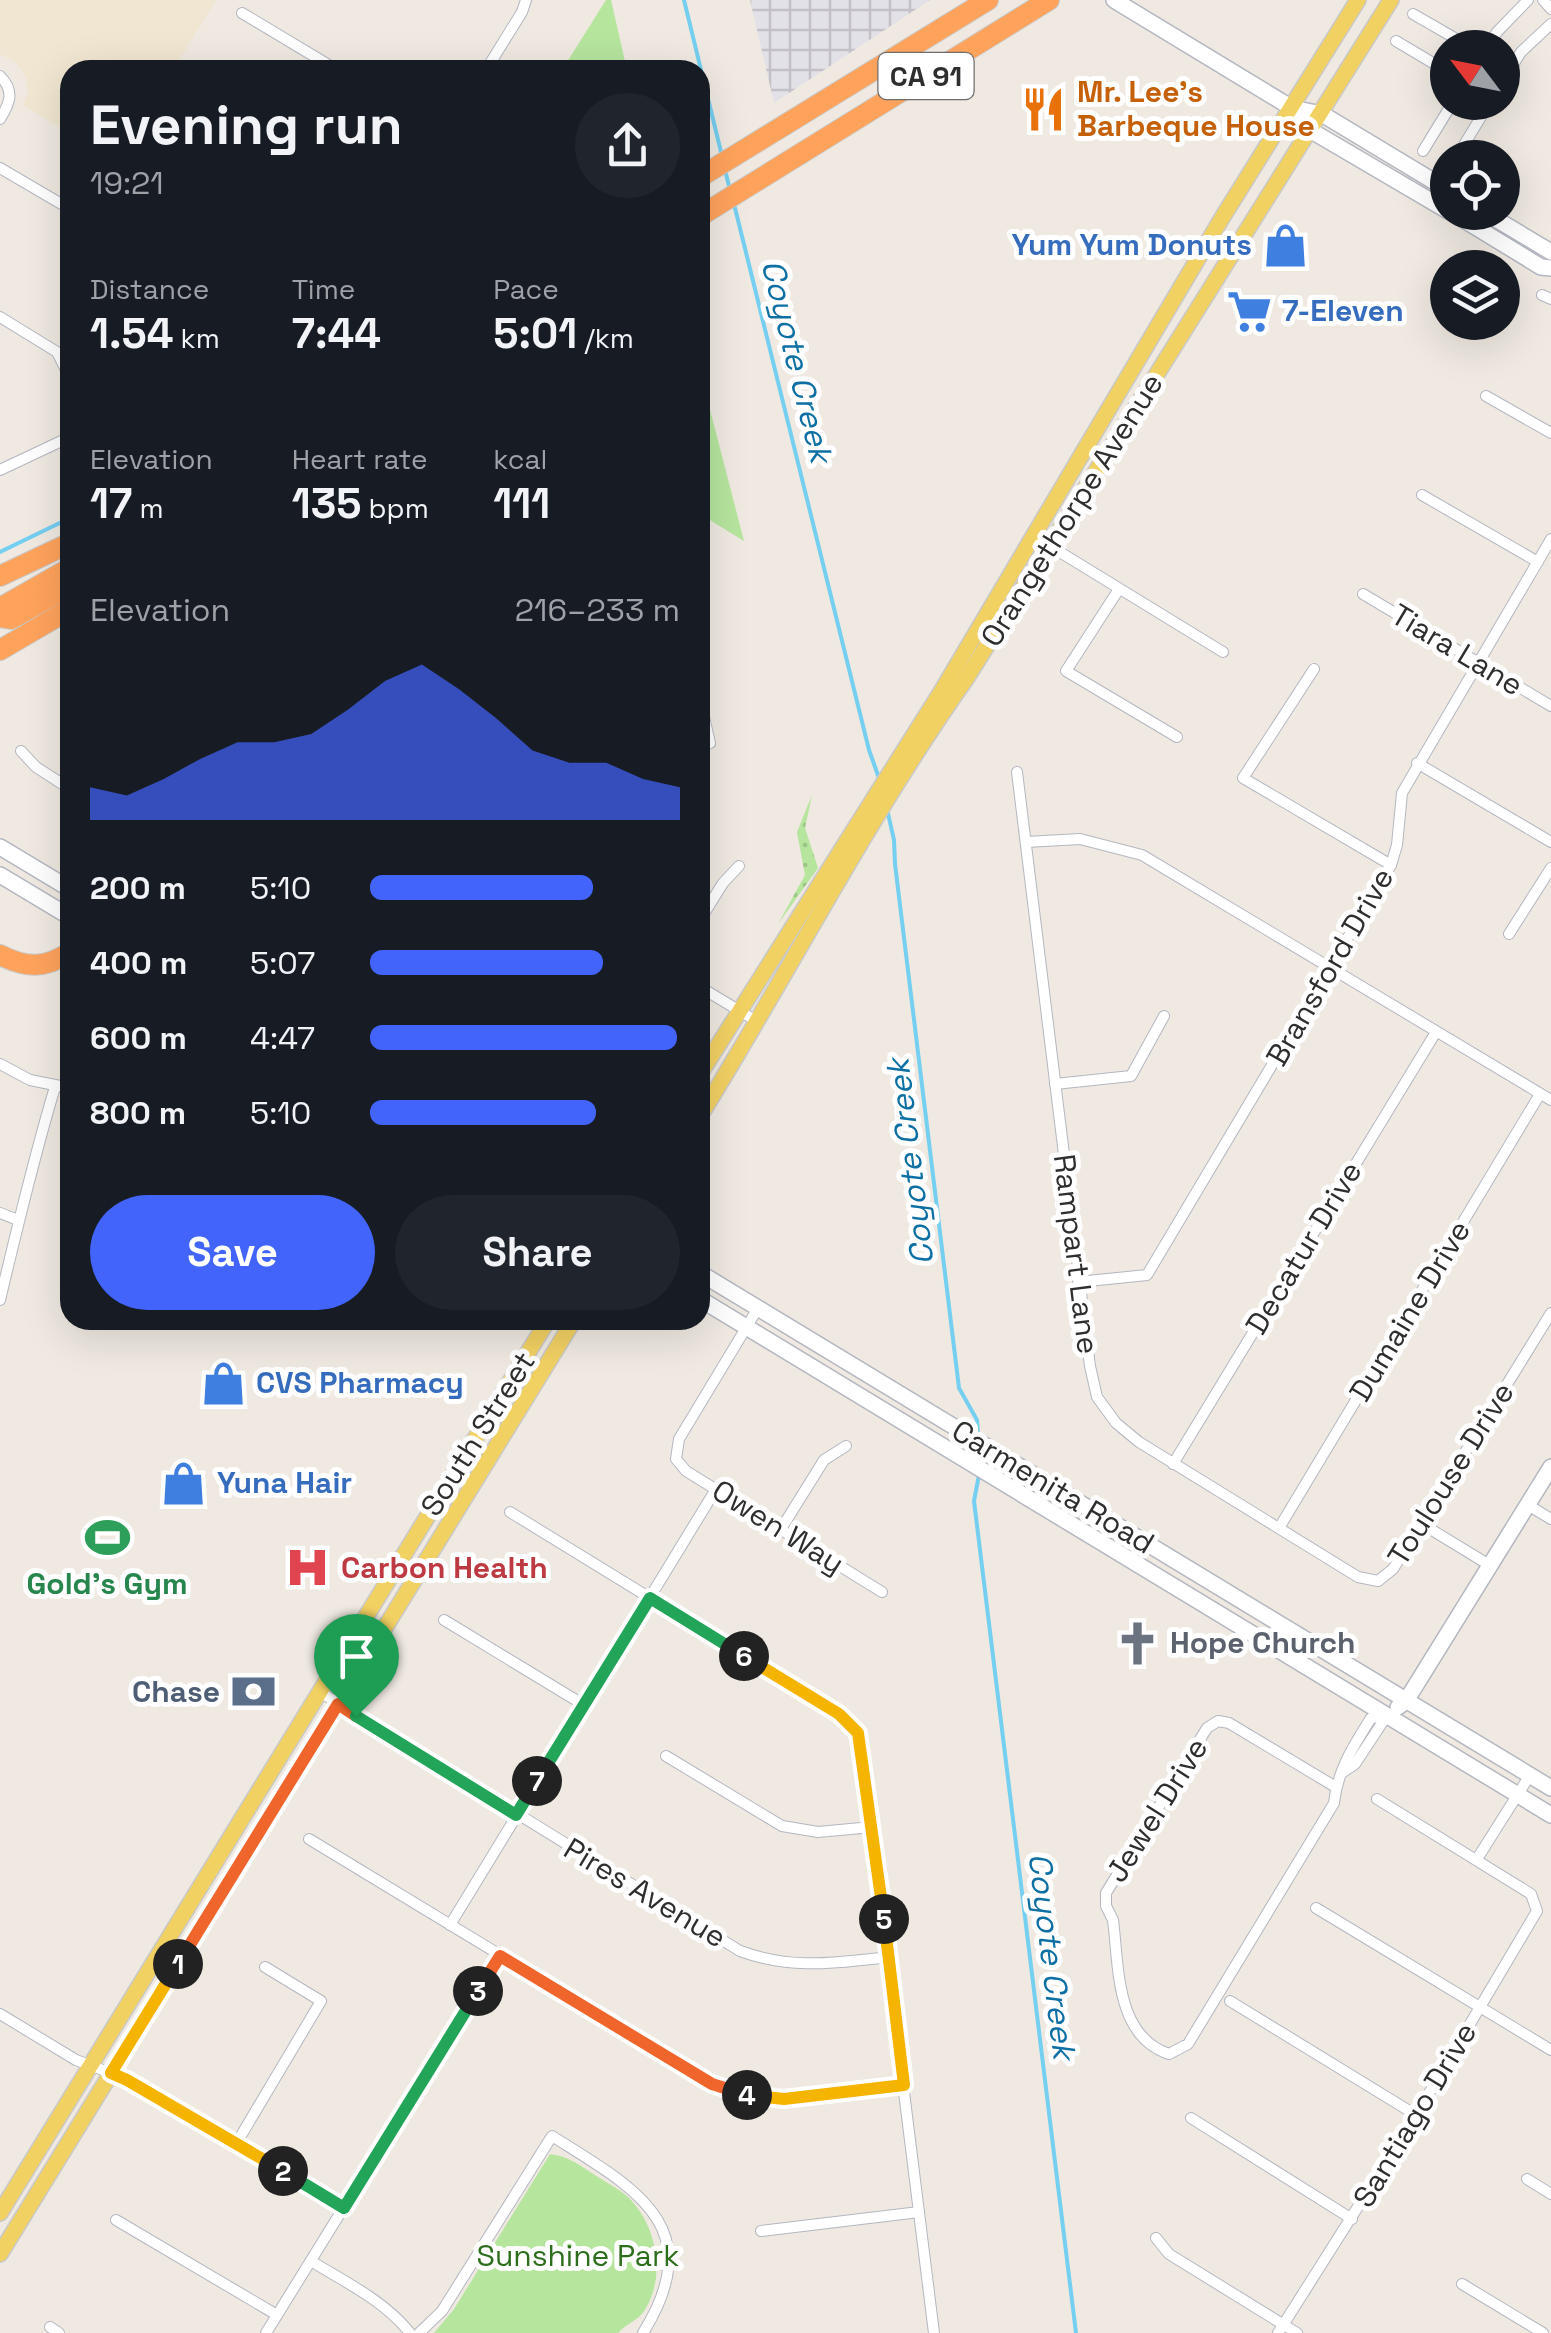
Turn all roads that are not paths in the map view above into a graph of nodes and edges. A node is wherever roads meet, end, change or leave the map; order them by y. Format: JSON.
{"nodes":[{"id":1,"x":526,"y":0,"type":"edge"},
{"id":2,"x":988,"y":0,"type":"edge"},
{"id":3,"x":1114,"y":0,"type":"edge"},
{"id":4,"x":1358,"y":0,"type":"edge"},
{"id":5,"x":1528,"y":0,"type":"edge"},
{"id":6,"x":1543,"y":0,"type":"edge"},
{"id":7,"x":1048,"y":1,"type":"edge"},
{"id":8,"x":1387,"y":5,"type":"edge"},
{"id":9,"x":1551,"y":9,"type":"edge"},
{"id":10,"x":242,"y":13,"type":"dead end"},
{"id":11,"x":1413,"y":14,"type":"dead end"},
{"id":12,"x":1551,"y":24,"type":"edge"},
{"id":13,"x":1441,"y":30,"type":"edge"},
{"id":14,"x":1498,"y":30,"type":"edge"},
{"id":15,"x":1396,"y":41,"type":"dead end"},
{"id":16,"x":1520,"y":54,"type":"edge"},
{"id":17,"x":320,"y":60,"type":"edge"},
{"id":18,"x":492,"y":60,"type":"edge"},
{"id":19,"x":1430,"y":61,"type":"edge"},
{"id":20,"x":0,"y":76,"type":"edge"},
{"id":21,"x":1292,"y":108,"type":"junction"},
{"id":22,"x":1322,"y":114,"type":"junction"},
{"id":23,"x":0,"y":119,"type":"edge"},
{"id":24,"x":1442,"y":120,"type":"edge"},
{"id":25,"x":1310,"y":130,"type":"junction"},
{"id":26,"x":1423,"y":151,"type":"dead end"},
{"id":27,"x":0,"y":168,"type":"edge"},
{"id":28,"x":710,"y":171,"type":"edge"},
{"id":29,"x":1430,"y":174,"type":"edge"},
{"id":30,"x":1413,"y":190,"type":"junction"},
{"id":31,"x":1430,"y":190,"type":"edge"},
{"id":32,"x":1430,"y":200,"type":"edge"},
{"id":33,"x":60,"y":203,"type":"edge"},
{"id":34,"x":710,"y":210,"type":"edge"},
{"id":35,"x":1497,"y":230,"type":"edge"},
{"id":36,"x":1506,"y":230,"type":"edge"},
{"id":37,"x":1551,"y":252,"type":"edge"},
{"id":38,"x":1551,"y":268,"type":"edge"},
{"id":39,"x":0,"y":317,"type":"edge"},
{"id":40,"x":60,"y":358,"type":"edge"},
{"id":41,"x":1486,"y":396,"type":"dead end"},
{"id":42,"x":1551,"y":433,"type":"edge"},
{"id":43,"x":60,"y":442,"type":"edge"},
{"id":44,"x":0,"y":470,"type":"edge"},
{"id":45,"x":1422,"y":494,"type":"dead end"},
{"id":46,"x":1032,"y":536,"type":"junction"},
{"id":47,"x":1551,"y":539,"type":"edge"},
{"id":48,"x":1049,"y":545,"type":"junction"},
{"id":49,"x":60,"y":548,"type":"edge"},
{"id":50,"x":1538,"y":562,"type":"junction"},
{"id":51,"x":60,"y":574,"type":"edge"},
{"id":52,"x":0,"y":576,"type":"edge"},
{"id":53,"x":1119,"y":588,"type":"junction"},
{"id":54,"x":60,"y":592,"type":"edge"},
{"id":55,"x":1363,"y":594,"type":"dead end"},
{"id":56,"x":60,"y":603,"type":"edge"},
{"id":57,"x":0,"y":608,"type":"edge"},
{"id":58,"x":60,"y":615,"type":"edge"},
{"id":59,"x":0,"y":618,"type":"edge"},
{"id":60,"x":0,"y":636,"type":"edge"},
{"id":61,"x":0,"y":650,"type":"edge"},
{"id":62,"x":1224,"y":652,"type":"dead end"},
{"id":63,"x":1477,"y":660,"type":"junction"},
{"id":64,"x":1314,"y":669,"type":"dead end"},
{"id":65,"x":1551,"y":706,"type":"edge"},
{"id":66,"x":924,"y":730,"type":"junction"},
{"id":67,"x":1177,"y":737,"type":"dead end"},
{"id":68,"x":20,"y":751,"type":"dead end"},
{"id":69,"x":1417,"y":763,"type":"junction"},
{"id":70,"x":1017,"y":772,"type":"dead end"},
{"id":71,"x":60,"y":782,"type":"edge"},
{"id":72,"x":1026,"y":842,"type":"junction"},
{"id":73,"x":1551,"y":842,"type":"edge"},
{"id":74,"x":0,"y":846,"type":"edge"},
{"id":75,"x":1391,"y":865,"type":"junction"},
{"id":76,"x":739,"y":866,"type":"dead end"},
{"id":77,"x":1551,"y":868,"type":"edge"},
{"id":78,"x":0,"y":875,"type":"edge"},
{"id":79,"x":834,"y":876,"type":"junction"},
{"id":80,"x":60,"y":882,"type":"edge"},
{"id":81,"x":710,"y":903,"type":"edge"},
{"id":82,"x":60,"y":911,"type":"edge"},
{"id":83,"x":1509,"y":934,"type":"dead end"},
{"id":84,"x":0,"y":954,"type":"edge"},
{"id":85,"x":60,"y":959,"type":"edge"},
{"id":86,"x":1331,"y":969,"type":"junction"},
{"id":87,"x":710,"y":993,"type":"edge"},
{"id":88,"x":739,"y":1011,"type":"junction"},
{"id":89,"x":1164,"y":1016,"type":"dead end"},
{"id":90,"x":758,"y":1022,"type":"junction"},
{"id":91,"x":1436,"y":1032,"type":"junction"},
{"id":92,"x":710,"y":1058,"type":"edge"},
{"id":93,"x":0,"y":1064,"type":"edge"},
{"id":94,"x":1056,"y":1084,"type":"junction"},
{"id":95,"x":55,"y":1087,"type":"junction"},
{"id":96,"x":60,"y":1087,"type":"edge"},
{"id":97,"x":1546,"y":1097,"type":"edge"},
{"id":98,"x":710,"y":1100,"type":"edge"},
{"id":99,"x":0,"y":1213,"type":"edge"},
{"id":100,"x":18,"y":1220,"type":"junction"},
{"id":101,"x":710,"y":1279,"type":"edge"},
{"id":102,"x":1078,"y":1282,"type":"junction"},
{"id":103,"x":0,"y":1300,"type":"edge"},
{"id":104,"x":710,"y":1306,"type":"edge"},
{"id":105,"x":758,"y":1308,"type":"junction"},
{"id":106,"x":1551,"y":1313,"type":"edge"},
{"id":107,"x":747,"y":1328,"type":"junction"},
{"id":108,"x":542,"y":1330,"type":"edge"},
{"id":109,"x":568,"y":1330,"type":"edge"},
{"id":110,"x":846,"y":1446,"type":"dead end"},
{"id":111,"x":1173,"y":1464,"type":"junction"},
{"id":112,"x":1551,"y":1467,"type":"edge"},
{"id":113,"x":716,"y":1490,"type":"junction"},
{"id":114,"x":1528,"y":1505,"type":"junction"},
{"id":115,"x":510,"y":1512,"type":"dead end"},
{"id":116,"x":1551,"y":1519,"type":"edge"},
{"id":117,"x":1422,"y":1524,"type":"junction"},
{"id":118,"x":1279,"y":1528,"type":"junction"},
{"id":119,"x":781,"y":1529,"type":"junction"},
{"id":120,"x":1491,"y":1566,"type":"junction"},
{"id":121,"x":1378,"y":1581,"type":"joint"},
{"id":122,"x":882,"y":1592,"type":"dead end"},
{"id":123,"x":650,"y":1598,"type":"junction"},
{"id":124,"x":444,"y":1620,"type":"dead end"},
{"id":125,"x":320,"y":1692,"type":"junction"},
{"id":126,"x":1406,"y":1701,"type":"junction"},
{"id":127,"x":338,"y":1704,"type":"junction"},
{"id":128,"x":584,"y":1705,"type":"junction"},
{"id":129,"x":1387,"y":1716,"type":"junction"},
{"id":130,"x":666,"y":1756,"type":"dead end"},
{"id":131,"x":1530,"y":1775,"type":"junction"},
{"id":132,"x":1334,"y":1786,"type":"junction"},
{"id":133,"x":1551,"y":1788,"type":"edge"},
{"id":134,"x":1518,"y":1795,"type":"junction"},
{"id":135,"x":1377,"y":1799,"type":"dead end"},
{"id":136,"x":1551,"y":1814,"type":"edge"},
{"id":137,"x":516,"y":1815,"type":"junction"},
{"id":138,"x":872,"y":1827,"type":"junction"},
{"id":139,"x":309,"y":1839,"type":"dead end"},
{"id":140,"x":1477,"y":1860,"type":"junction"},
{"id":141,"x":1316,"y":1908,"type":"dead end"},
{"id":142,"x":450,"y":1924,"type":"junction"},
{"id":143,"x":500,"y":1956,"type":"junction"},
{"id":144,"x":888,"y":1958,"type":"junction"},
{"id":145,"x":266,"y":1967,"type":"dead end"},
{"id":146,"x":1230,"y":2002,"type":"dead end"},
{"id":147,"x":1480,"y":2008,"type":"junction"},
{"id":148,"x":0,"y":2014,"type":"edge"},
{"id":149,"x":1551,"y":2050,"type":"edge"},
{"id":150,"x":90,"y":2066,"type":"junction"},
{"id":151,"x":111,"y":2073,"type":"junction"},
{"id":152,"x":904,"y":2085,"type":"junction"},
{"id":153,"x":1416,"y":2115,"type":"junction"},
{"id":154,"x":1191,"y":2118,"type":"dead end"},
{"id":155,"x":236,"y":2144,"type":"junction"},
{"id":156,"x":1527,"y":2179,"type":"dead end"},
{"id":157,"x":1551,"y":2194,"type":"edge"},
{"id":158,"x":344,"y":2208,"type":"junction"},
{"id":159,"x":920,"y":2212,"type":"junction"},
{"id":160,"x":0,"y":2213,"type":"edge"},
{"id":161,"x":116,"y":2220,"type":"dead end"},
{"id":162,"x":1352,"y":2220,"type":"junction"},
{"id":163,"x":761,"y":2231,"type":"dead end"},
{"id":164,"x":1156,"y":2238,"type":"dead end"},
{"id":165,"x":0,"y":2254,"type":"edge"},
{"id":166,"x":311,"y":2262,"type":"junction"},
{"id":167,"x":1462,"y":2284,"type":"dead end"},
{"id":168,"x":277,"y":2315,"type":"junction"},
{"id":169,"x":1281,"y":2329,"type":"edge"},
{"id":170,"x":266,"y":2333,"type":"edge"},
{"id":171,"x":410,"y":2333,"type":"edge"},
{"id":172,"x":419,"y":2333,"type":"edge"},
{"id":173,"x":642,"y":2333,"type":"edge"},
{"id":174,"x":934,"y":2333,"type":"edge"},
{"id":175,"x":1298,"y":2333,"type":"edge"},
{"id":176,"x":1543,"y":2333,"type":"edge"}],
"edges":[{"from":1,"to":18,"type":"street"},
{"from":2,"to":28,"type":"highway","number":"CA 91"},
{"from":3,"to":21,"type":"main road"},
{"from":4,"to":21,"type":"main road","name":"Orangethorpe Avenue"},
{"from":5,"to":14,"type":"street"},
{"from":6,"to":9,"type":"street"},
{"from":7,"to":34,"type":"highway","number":"CA 91"},
{"from":8,"to":22,"type":"main road","name":"Orangethorpe Avenue"},
{"from":10,"to":17,"type":"street"},
{"from":11,"to":13,"type":"street"},
{"from":12,"to":16,"type":"street"},
{"from":15,"to":19,"type":"street"},
{"from":20,"to":23,"type":"street"},
{"from":21,"to":22,"type":"main road"},
{"from":21,"to":25,"type":"main road"},
{"from":21,"to":46,"type":"main road","name":"Orangethorpe Avenue"},
{"from":22,"to":25,"type":"main road","name":"Orangethorpe Avenue"},
{"from":22,"to":29,"type":"main road"},
{"from":24,"to":26,"type":"street"},
{"from":25,"to":30,"type":"main road"},
{"from":25,"to":48,"type":"main road","name":"Orangethorpe Avenue"},
{"from":27,"to":33,"type":"street"},
{"from":30,"to":31,"type":"main road"},
{"from":30,"to":32,"type":"main road"},
{"from":35,"to":38,"type":"main road"},
{"from":36,"to":37,"type":"main road"},
{"from":39,"to":40,"type":"street"},
{"from":41,"to":42,"type":"street"},
{"from":43,"to":44,"type":"street"},
{"from":45,"to":50,"type":"street"},
{"from":46,"to":48,"type":"street"},
{"from":46,"to":66,"type":"main road","name":"Orangethorpe Avenue"},
{"from":47,"to":50,"type":"street","name":"Bransford Drive"},
{"from":48,"to":53,"type":"street"},
{"from":48,"to":66,"type":"main road","name":"Orangethorpe Avenue"},
{"from":49,"to":52,"type":"highway"},
{"from":50,"to":63,"type":"street","name":"Bransford Drive"},
{"from":51,"to":57,"type":"highway"},
{"from":53,"to":62,"type":"street"},
{"from":53,"to":67,"type":"street"},
{"from":54,"to":59,"type":"highway"},
{"from":55,"to":63,"type":"street","name":"Tiara Lane"},
{"from":56,"to":60,"type":"highway"},
{"from":58,"to":61,"type":"highway"},
{"from":63,"to":65,"type":"street","name":"Tiara Lane"},
{"from":63,"to":69,"type":"street","name":"Bransford Drive"},
{"from":64,"to":75,"type":"street"},
{"from":66,"to":79,"type":"main road","name":"Orangethorpe Avenue"},
{"from":68,"to":71,"type":"street"},
{"from":69,"to":73,"type":"street"},
{"from":69,"to":75,"type":"street","name":"Bransford Drive"},
{"from":70,"to":72,"type":"street","name":"Rampart Lane"},
{"from":72,"to":86,"type":"street"},
{"from":72,"to":94,"type":"street","name":"Rampart Lane"},
{"from":74,"to":80,"type":"main road"},
{"from":75,"to":86,"type":"street","name":"Bransford Drive"},
{"from":76,"to":81,"type":"street"},
{"from":77,"to":83,"type":"street"},
{"from":78,"to":82,"type":"main road"},
{"from":79,"to":88,"type":"main road","name":"Orangethorpe Avenue"},
{"from":79,"to":90,"type":"main road","name":"Orangethorpe Avenue"},
{"from":84,"to":85,"type":"highway"},
{"from":86,"to":91,"type":"street"},
{"from":86,"to":102,"type":"street","name":"Bransford Drive"},
{"from":87,"to":88,"type":"street"},
{"from":88,"to":90,"type":"street"},
{"from":88,"to":92,"type":"main road"},
{"from":89,"to":94,"type":"street"},
{"from":90,"to":98,"type":"main road"},
{"from":91,"to":97,"type":"street"},
{"from":91,"to":111,"type":"street","name":"Decatur Drive"},
{"from":93,"to":95,"type":"street"},
{"from":94,"to":102,"type":"street","name":"Rampart Lane"},
{"from":95,"to":96,"type":"street"},
{"from":95,"to":100,"type":"street"},
{"from":97,"to":118,"type":"street","name":"Dumaine Drive"},
{"from":99,"to":100,"type":"street"},
{"from":100,"to":103,"type":"street"},
{"from":101,"to":105,"type":"main road","name":"Carmenita Road"},
{"from":102,"to":111,"type":"street","name":"Rampart Lane"},
{"from":104,"to":107,"type":"main road","name":"Carmenita Road"},
{"from":105,"to":107,"type":"street"},
{"from":105,"to":126,"type":"main road","name":"Carmenita Road"},
{"from":106,"to":117,"type":"street","name":"Toulouse Drive"},
{"from":107,"to":113,"type":"street","name":"Owen Way"},
{"from":107,"to":129,"type":"main road","name":"Carmenita Road"},
{"from":108,"to":125,"type":"main road","name":"South Street"},
{"from":109,"to":127,"type":"main road","name":"South Street"},
{"from":110,"to":119,"type":"street"},
{"from":111,"to":118,"type":"street","name":"Rampart Lane"},
{"from":112,"to":114,"type":"main road"},
{"from":113,"to":119,"type":"street","name":"Owen Way"},
{"from":113,"to":123,"type":"street"},
{"from":114,"to":116,"type":"street"},
{"from":114,"to":120,"type":"main road"},
{"from":115,"to":123,"type":"street"},
{"from":117,"to":120,"type":"street"},
{"from":117,"to":121,"type":"street","name":"Toulouse Drive"},
{"from":118,"to":121,"type":"street","name":"Rampart Lane"},
{"from":119,"to":122,"type":"street","name":"Owen Way"},
{"from":120,"to":126,"type":"main road"},
{"from":123,"to":128,"type":"street"},
{"from":123,"to":138,"type":"street"},
{"from":124,"to":128,"type":"street"},
{"from":125,"to":127,"type":"street","name":"Pires Avenue"},
{"from":125,"to":150,"type":"main road","name":"South Street"},
{"from":126,"to":129,"type":"main road"},
{"from":126,"to":131,"type":"main road","name":"Carmenita Road"},
{"from":127,"to":137,"type":"street","name":"Pires Avenue"},
{"from":127,"to":151,"type":"main road","name":"South Street"},
{"from":128,"to":137,"type":"street"},
{"from":129,"to":132,"type":"street","name":"Jewel Drive"},
{"from":129,"to":134,"type":"main road","name":"Carmenita Road"},
{"from":130,"to":138,"type":"street"},
{"from":131,"to":133,"type":"main road","name":"Carmenita Road"},
{"from":131,"to":134,"type":"street"},
{"from":132,"to":132,"type":"street","name":"Jewel Drive"},
{"from":134,"to":136,"type":"main road","name":"Carmenita Road"},
{"from":134,"to":140,"type":"street"},
{"from":135,"to":140,"type":"street"},
{"from":137,"to":142,"type":"street"},
{"from":137,"to":144,"type":"street","name":"Pires Avenue"},
{"from":138,"to":144,"type":"street"},
{"from":139,"to":142,"type":"street"},
{"from":140,"to":147,"type":"street","name":"Santiago Drive"},
{"from":141,"to":147,"type":"street"},
{"from":142,"to":143,"type":"street"},
{"from":143,"to":152,"type":"street"},
{"from":143,"to":158,"type":"street"},
{"from":144,"to":152,"type":"street"},
{"from":145,"to":155,"type":"street"},
{"from":146,"to":153,"type":"street"},
{"from":147,"to":149,"type":"street"},
{"from":147,"to":153,"type":"street","name":"Santiago Drive"},
{"from":148,"to":150,"type":"street"},
{"from":150,"to":151,"type":"street"},
{"from":150,"to":160,"type":"main road","name":"South Street"},
{"from":151,"to":155,"type":"street"},
{"from":151,"to":165,"type":"main road","name":"South Street"},
{"from":152,"to":159,"type":"street"},
{"from":153,"to":162,"type":"street","name":"Santiago Drive"},
{"from":154,"to":162,"type":"street"},
{"from":155,"to":158,"type":"street"},
{"from":156,"to":157,"type":"street"},
{"from":158,"to":166,"type":"street"},
{"from":159,"to":163,"type":"street"},
{"from":159,"to":174,"type":"street"},
{"from":161,"to":168,"type":"street"},
{"from":162,"to":169,"type":"street","name":"Santiago Drive"},
{"from":164,"to":169,"type":"street"},
{"from":166,"to":168,"type":"street"},
{"from":166,"to":171,"type":"street"},
{"from":167,"to":176,"type":"street"},
{"from":168,"to":170,"type":"street"},
{"from":169,"to":175,"type":"street"},
{"from":172,"to":173,"type":"street"}]}
